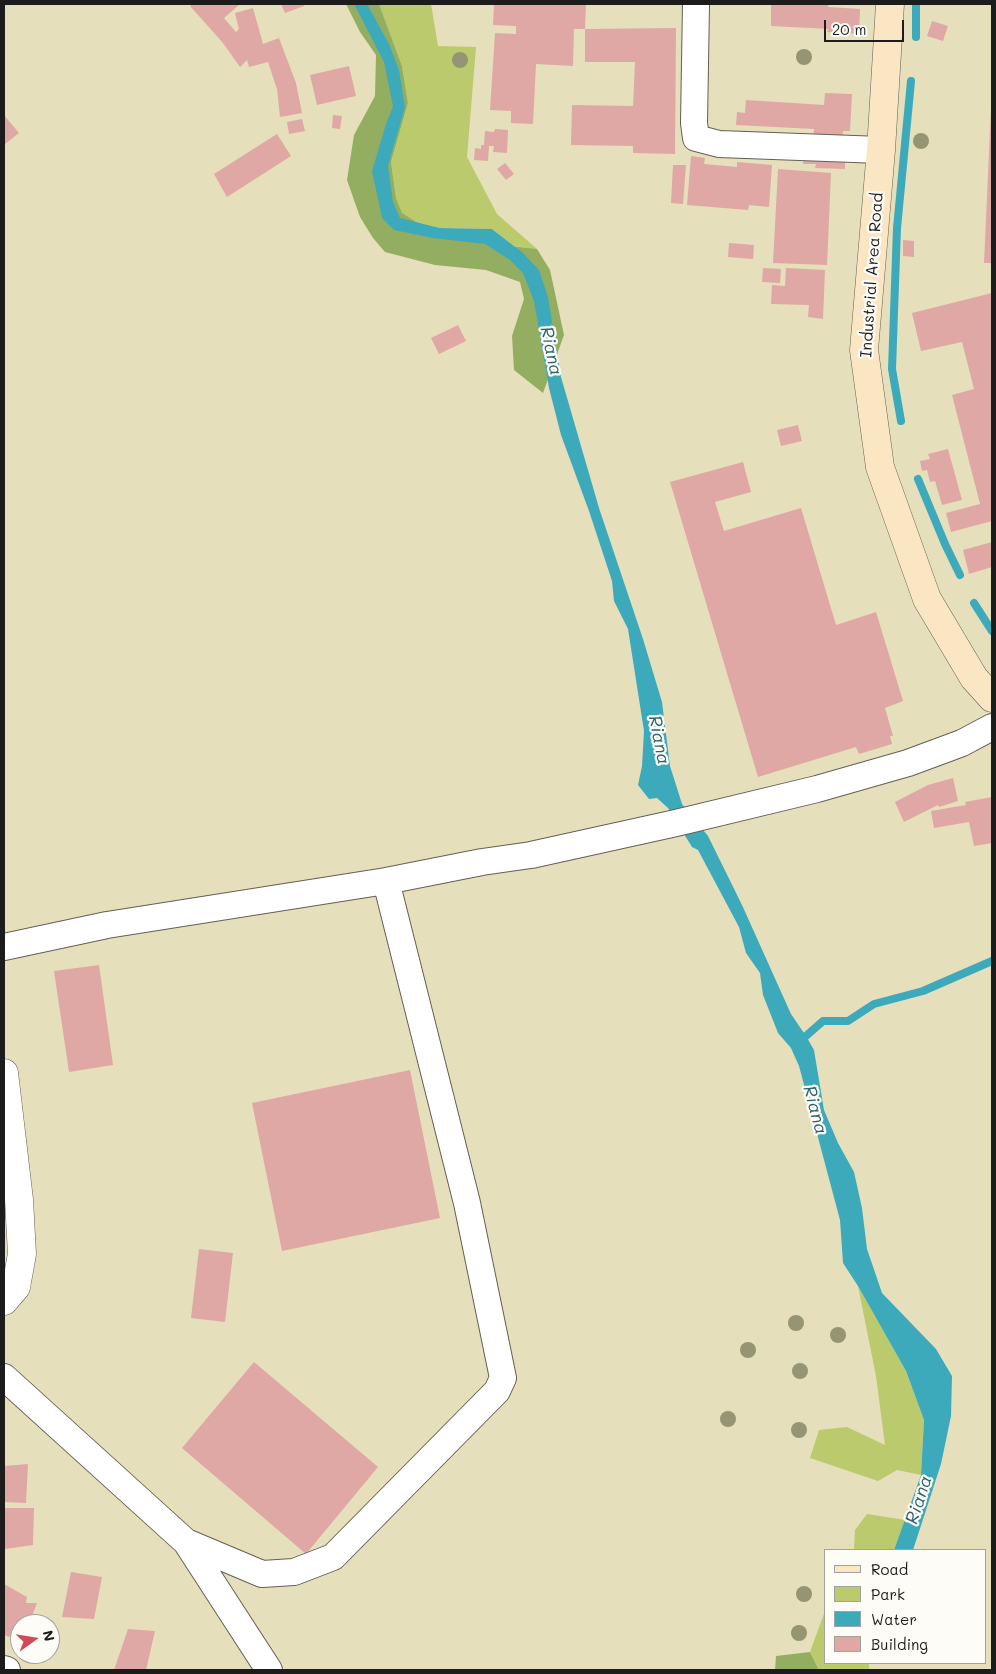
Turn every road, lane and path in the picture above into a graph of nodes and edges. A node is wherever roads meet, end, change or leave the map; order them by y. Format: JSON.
{"nodes":[{"id":1,"x":696,"y":4,"type":"edge"},
{"id":2,"x":890,"y":4,"type":"edge"},
{"id":3,"x":881,"y":150,"type":"junction"},
{"id":4,"x":992,"y":698,"type":"edge"},
{"id":5,"x":992,"y":727,"type":"edge"},
{"id":6,"x":386,"y":881,"type":"junction"},
{"id":7,"x":4,"y":947,"type":"edge"},
{"id":8,"x":4,"y":1073,"type":"edge"},
{"id":9,"x":4,"y":1301,"type":"edge"},
{"id":10,"x":4,"y":1377,"type":"edge"},
{"id":11,"x":186,"y":1542,"type":"junction"},
{"id":12,"x":269,"y":1670,"type":"edge"}],
"edges":[{"from":1,"to":3,"type":"street"},
{"from":2,"to":3,"type":"main road","name":"Industrial Area Road"},
{"from":3,"to":4,"type":"main road","name":"Industrial Area Road"},
{"from":5,"to":6,"type":"street"},
{"from":6,"to":7,"type":"street"},
{"from":6,"to":11,"type":"street"},
{"from":8,"to":9,"type":"street"},
{"from":10,"to":11,"type":"street"},
{"from":11,"to":12,"type":"street"}]}
